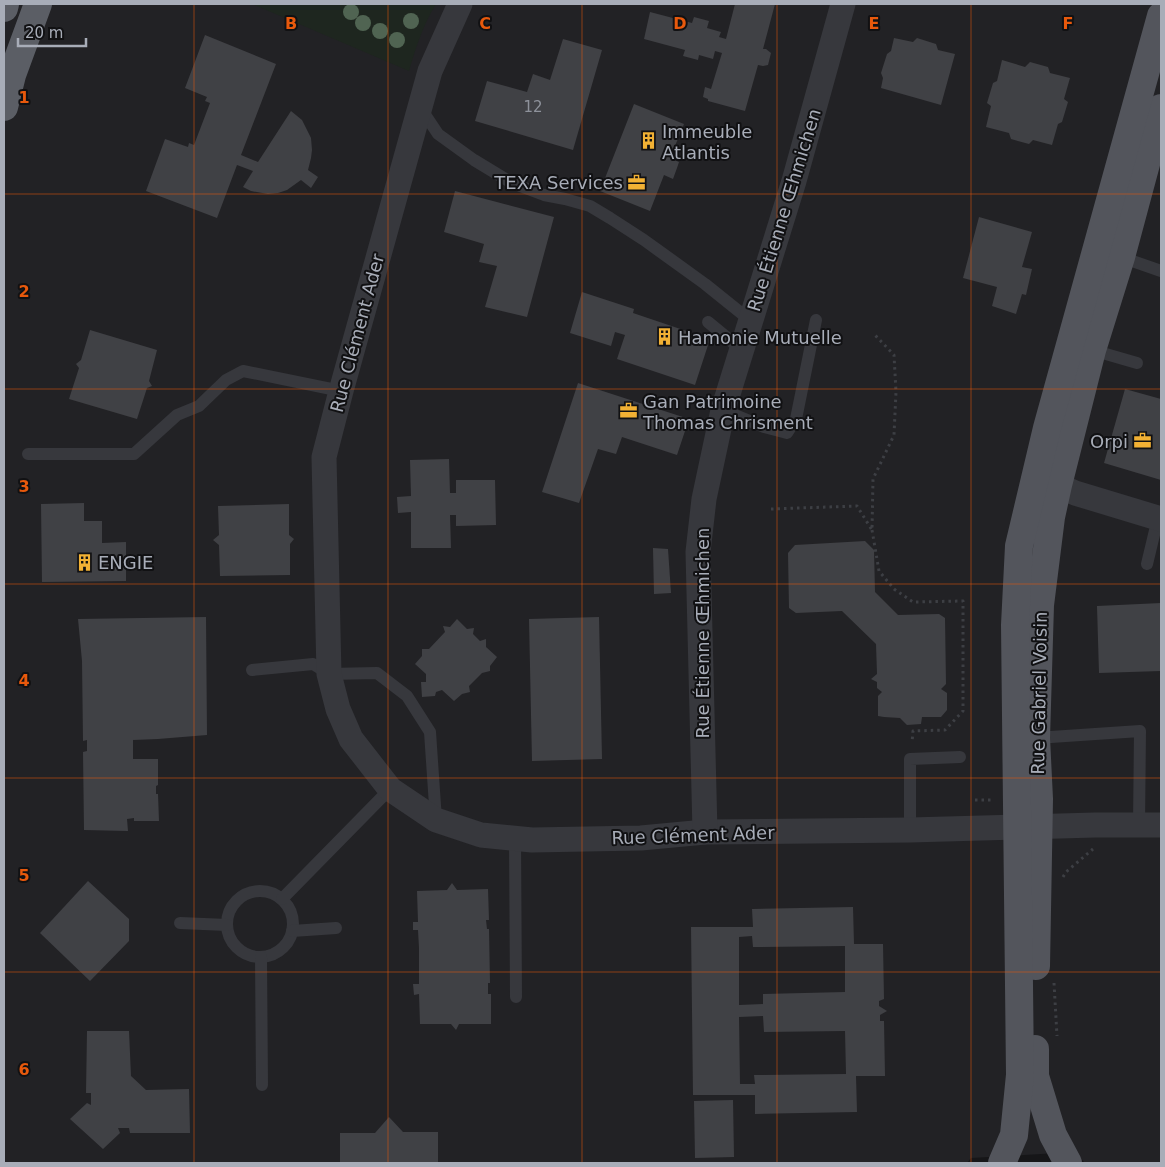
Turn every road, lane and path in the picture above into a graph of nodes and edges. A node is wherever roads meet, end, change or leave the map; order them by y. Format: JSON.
{"nodes":[{"id":1,"x":5,"y":4,"type":"edge"},
{"id":2,"x":38,"y":4,"type":"edge"},
{"id":3,"x":460,"y":4,"type":"edge"},
{"id":4,"x":843,"y":4,"type":"edge"},
{"id":5,"x":4,"y":8,"type":"edge"},
{"id":6,"x":1161,"y":16,"type":"edge"},
{"id":7,"x":4,"y":107,"type":"edge"},
{"id":8,"x":420,"y":107,"type":"junction"},
{"id":9,"x":1161,"y":108,"type":"edge"},
{"id":10,"x":1120,"y":258,"type":"junction"},
{"id":11,"x":1161,"y":271,"type":"edge"},
{"id":12,"x":816,"y":320,"type":"dead end"},
{"id":13,"x":751,"y":321,"type":"junction"},
{"id":14,"x":708,"y":322,"type":"dead end"},
{"id":15,"x":874,"y":334,"type":"dead end"},
{"id":16,"x":742,"y":350,"type":"junction"},
{"id":17,"x":1092,"y":350,"type":"junction"},
{"id":18,"x":1137,"y":363,"type":"dead end"},
{"id":19,"x":341,"y":391,"type":"junction"},
{"id":20,"x":723,"y":410,"type":"junction"},
{"id":21,"x":28,"y":454,"type":"dead end"},
{"id":22,"x":1058,"y":485,"type":"junction"},
{"id":23,"x":771,"y":509,"type":"dead end"},
{"id":24,"x":1160,"y":518,"type":"edge"},
{"id":25,"x":872,"y":530,"type":"junction"},
{"id":26,"x":1147,"y":564,"type":"dead end"},
{"id":27,"x":252,"y":670,"type":"dead end"},
{"id":28,"x":329,"y":674,"type":"junction"},
{"id":29,"x":1036,"y":738,"type":"junction"},
{"id":30,"x":960,"y":757,"type":"dead end"},
{"id":31,"x":910,"y":759,"type":"junction"},
{"id":32,"x":390,"y":789,"type":"junction"},
{"id":33,"x":436,"y":820,"type":"junction"},
{"id":34,"x":1150,"y":825,"type":"edge"},
{"id":35,"x":1095,"y":826,"type":"junction"},
{"id":36,"x":1027,"y":827,"type":"junction"},
{"id":37,"x":910,"y":830,"type":"junction"},
{"id":38,"x":706,"y":832,"type":"junction"},
{"id":39,"x":515,"y":838,"type":"junction"},
{"id":40,"x":1062,"y":880,"type":"dead end"},
{"id":41,"x":282,"y":899,"type":"junction"},
{"id":42,"x":180,"y":923,"type":"dead end"},
{"id":43,"x":227,"y":925,"type":"junction"},
{"id":44,"x":336,"y":928,"type":"dead end"},
{"id":45,"x":292,"y":931,"type":"junction"},
{"id":46,"x":261,"y":957,"type":"junction"},
{"id":47,"x":1054,"y":976,"type":"dead end"},
{"id":48,"x":516,"y":997,"type":"dead end"},
{"id":49,"x":1057,"y":1042,"type":"dead end"},
{"id":50,"x":262,"y":1085,"type":"dead end"},
{"id":51,"x":1002,"y":1163,"type":"edge"},
{"id":52,"x":1068,"y":1163,"type":"edge"}],
"edges":[{"from":1,"to":5,"type":"highway"},
{"from":2,"to":7,"type":"highway"},
{"from":3,"to":8,"type":"street","name":"Rue Clément Ader"},
{"from":4,"to":13,"type":"street","name":"Rue Étienne Œhmichen"},
{"from":6,"to":36,"type":"main road"},
{"from":8,"to":13,"type":"lane"},
{"from":8,"to":19,"type":"street","name":"Rue Clément Ader"},
{"from":9,"to":10,"type":"main road","name":"Rue Gabriel Voisin"},
{"from":10,"to":11,"type":"lane"},
{"from":10,"to":17,"type":"main road","name":"Rue Gabriel Voisin"},
{"from":12,"to":20,"type":"lane"},
{"from":13,"to":16,"type":"street","name":"Rue Étienne Œhmichen"},
{"from":14,"to":16,"type":"lane"},
{"from":15,"to":25,"type":"path"},
{"from":16,"to":20,"type":"street","name":"Rue Étienne Œhmichen"},
{"from":17,"to":18,"type":"lane"},
{"from":17,"to":22,"type":"main road","name":"Rue Gabriel Voisin"},
{"from":19,"to":21,"type":"lane"},
{"from":19,"to":28,"type":"street","name":"Rue Clément Ader"},
{"from":20,"to":38,"type":"street","name":"Rue Étienne Œhmichen"},
{"from":22,"to":24,"type":"street"},
{"from":22,"to":29,"type":"main road","name":"Rue Gabriel Voisin"},
{"from":23,"to":25,"type":"path"},
{"from":24,"to":26,"type":"lane"},
{"from":25,"to":31,"type":"path"},
{"from":27,"to":28,"type":"lane"},
{"from":28,"to":32,"type":"street","name":"Rue Clément Ader"},
{"from":28,"to":33,"type":"lane"},
{"from":29,"to":34,"type":"lane"},
{"from":29,"to":36,"type":"main road","name":"Rue Gabriel Voisin"},
{"from":30,"to":31,"type":"lane"},
{"from":31,"to":37,"type":"lane"},
{"from":32,"to":33,"type":"street","name":"Rue Clément Ader"},
{"from":32,"to":41,"type":"lane"},
{"from":33,"to":39,"type":"street","name":"Rue Clément Ader"},
{"from":34,"to":35,"type":"street","name":"Rue Clément Ader"},
{"from":35,"to":36,"type":"street","name":"Rue Clément Ader"},
{"from":35,"to":40,"type":"path"},
{"from":36,"to":37,"type":"street","name":"Rue Clément Ader"},
{"from":36,"to":51,"type":"main road"},
{"from":36,"to":52,"type":"main road","name":"Rue Gabriel Voisin"},
{"from":37,"to":38,"type":"street","name":"Rue Clément Ader"},
{"from":38,"to":39,"type":"street","name":"Rue Clément Ader"},
{"from":39,"to":48,"type":"lane"},
{"from":41,"to":43,"type":"lane"},
{"from":41,"to":45,"type":"lane"},
{"from":42,"to":43,"type":"lane"},
{"from":43,"to":46,"type":"lane"},
{"from":44,"to":45,"type":"lane"},
{"from":45,"to":46,"type":"lane"},
{"from":46,"to":50,"type":"lane"},
{"from":47,"to":49,"type":"path"}]}
